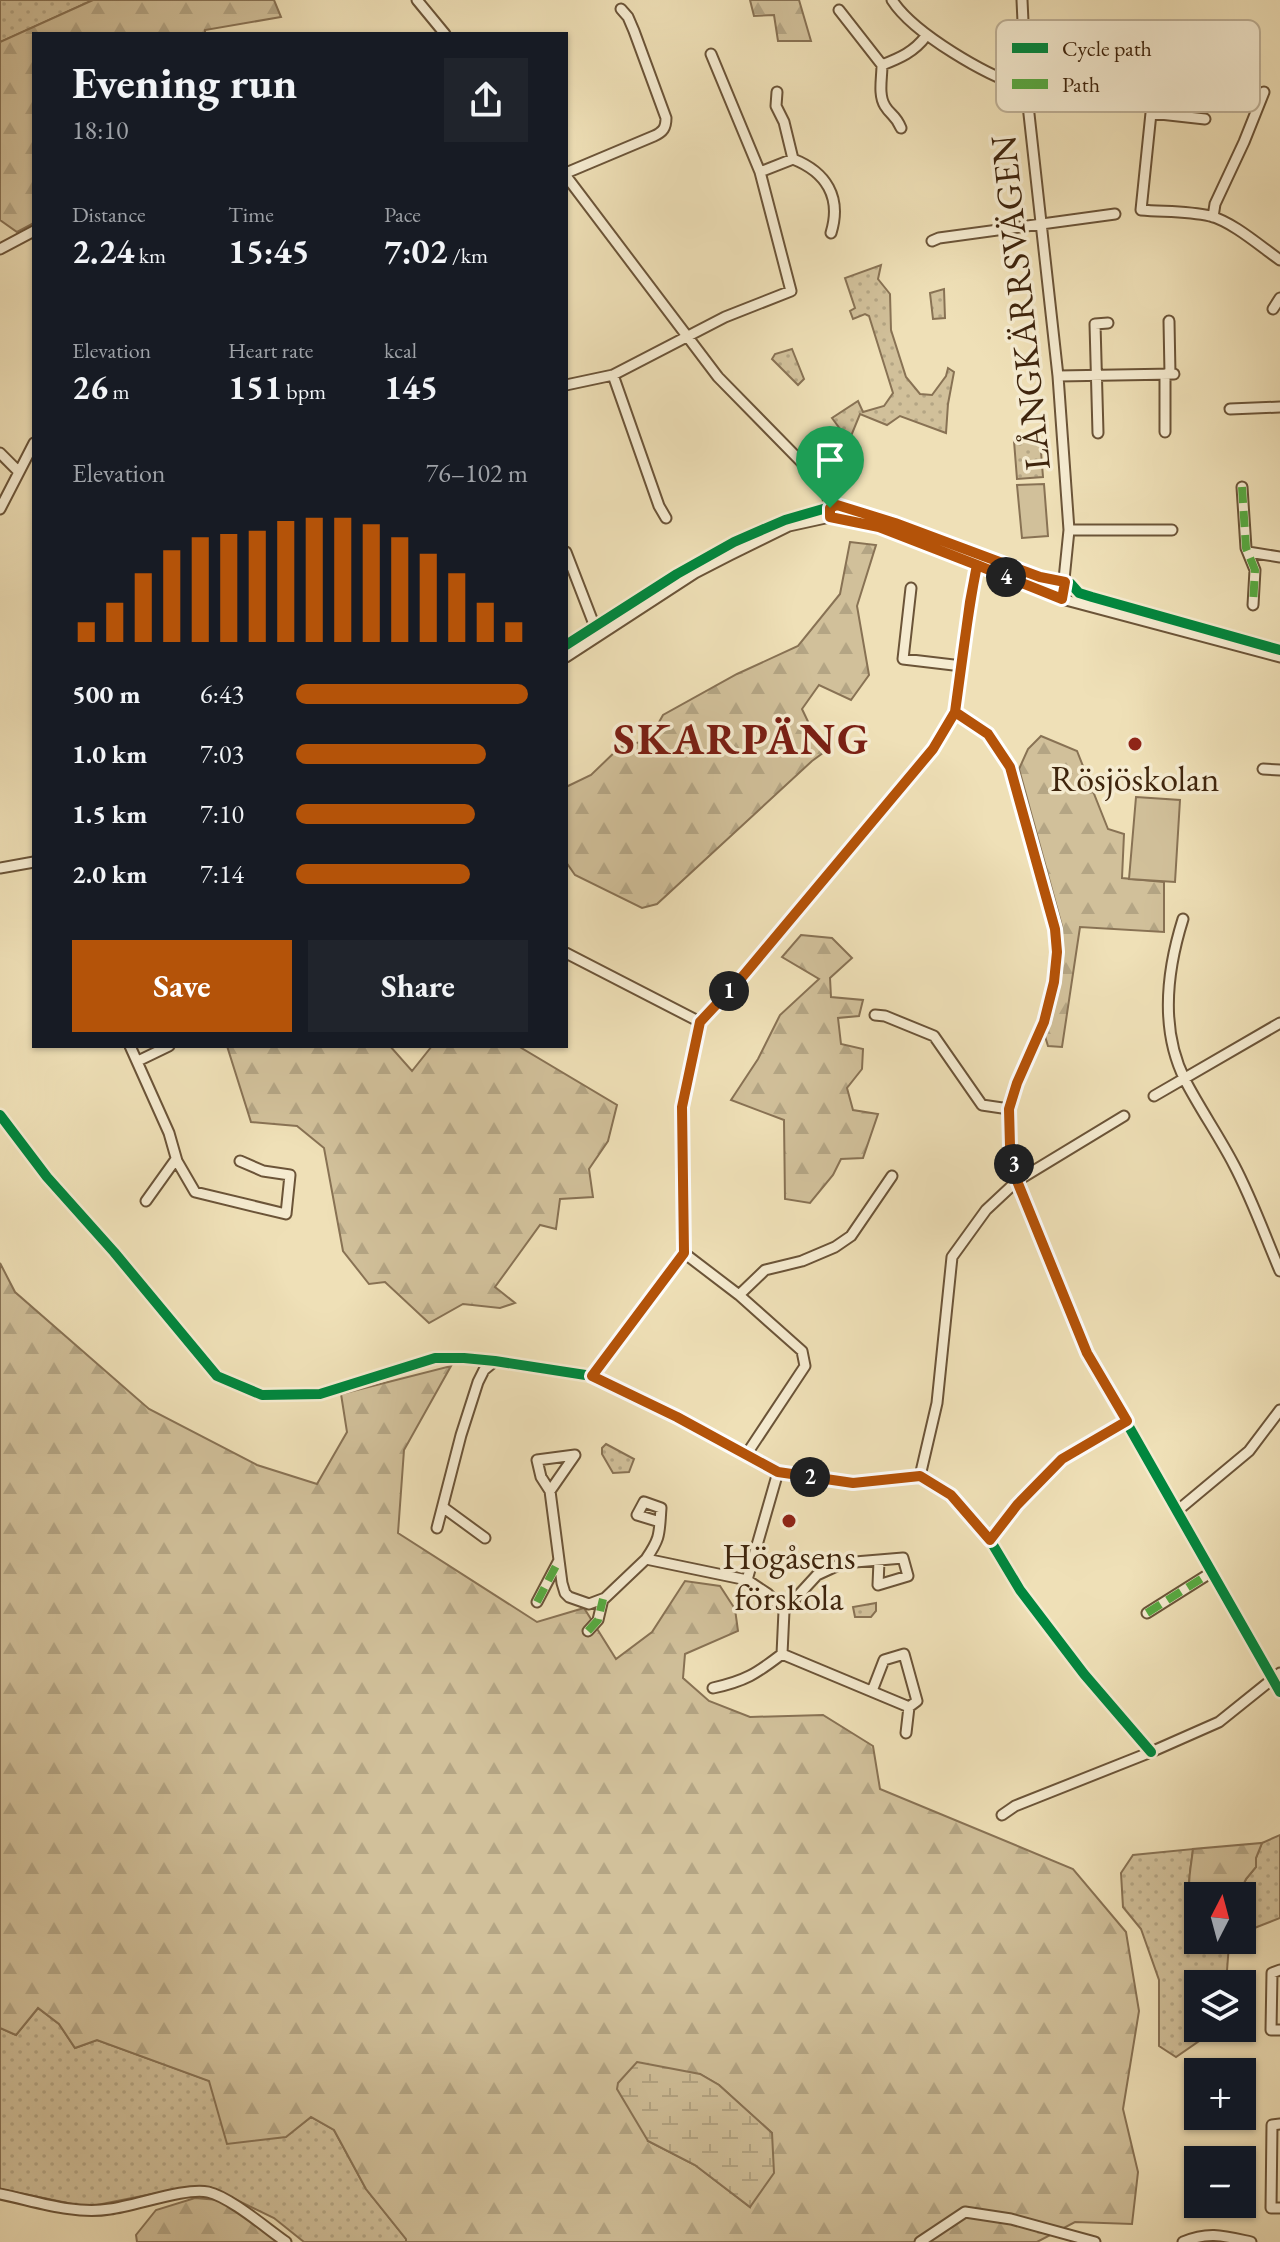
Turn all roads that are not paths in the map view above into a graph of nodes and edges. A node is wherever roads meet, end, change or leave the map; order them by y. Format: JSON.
{"nodes":[{"id":1,"x":417,"y":0,"type":"edge"},
{"id":2,"x":892,"y":0,"type":"edge"},
{"id":3,"x":1022,"y":0,"type":"edge"},
{"id":4,"x":621,"y":9,"type":"dead end"},
{"id":5,"x":839,"y":10,"type":"dead end"},
{"id":6,"x":1023,"y":20,"type":"edge"},
{"id":7,"x":443,"y":32,"type":"edge"},
{"id":8,"x":926,"y":36,"type":"junction"},
{"id":9,"x":711,"y":54,"type":"dead end"},
{"id":10,"x":882,"y":65,"type":"junction"},
{"id":11,"x":996,"y":77,"type":"edge"},
{"id":12,"x":777,"y":92,"type":"dead end"},
{"id":13,"x":1264,"y":92,"type":"dead end"},
{"id":14,"x":1260,"y":102,"type":"edge"},
{"id":15,"x":1029,"y":112,"type":"edge"},
{"id":16,"x":1256,"y":112,"type":"edge"},
{"id":17,"x":1205,"y":119,"type":"dead end"},
{"id":18,"x":901,"y":128,"type":"dead end"},
{"id":19,"x":793,"y":159,"type":"junction"},
{"id":20,"x":760,"y":172,"type":"junction"},
{"id":21,"x":568,"y":173,"type":"edge"},
{"id":22,"x":568,"y":177,"type":"edge"},
{"id":23,"x":1115,"y":214,"type":"dead end"},
{"id":24,"x":1213,"y":217,"type":"junction"},
{"id":25,"x":1041,"y":225,"type":"junction"},
{"id":26,"x":32,"y":232,"type":"edge"},
{"id":27,"x":831,"y":233,"type":"dead end"},
{"id":28,"x":932,"y":241,"type":"dead end"},
{"id":29,"x":0,"y":249,"type":"edge"},
{"id":30,"x":1280,"y":260,"type":"edge"},
{"id":31,"x":1280,"y":298,"type":"edge"},
{"id":32,"x":1273,"y":309,"type":"dead end"},
{"id":33,"x":1169,"y":321,"type":"dead end"},
{"id":34,"x":1108,"y":323,"type":"dead end"},
{"id":35,"x":686,"y":337,"type":"junction"},
{"id":36,"x":1170,"y":374,"type":"junction"},
{"id":37,"x":613,"y":375,"type":"junction"},
{"id":38,"x":1096,"y":375,"type":"junction"},
{"id":39,"x":1058,"y":376,"type":"junction"},
{"id":40,"x":568,"y":385,"type":"edge"},
{"id":41,"x":1280,"y":407,"type":"edge"},
{"id":42,"x":1230,"y":409,"type":"dead end"},
{"id":43,"x":1165,"y":432,"type":"dead end"},
{"id":44,"x":1098,"y":433,"type":"dead end"},
{"id":45,"x":32,"y":446,"type":"edge"},
{"id":46,"x":0,"y":453,"type":"edge"},
{"id":47,"x":18,"y":471,"type":"junction"},
{"id":48,"x":1242,"y":487,"type":"dead end"},
{"id":49,"x":0,"y":509,"type":"edge"},
{"id":50,"x":830,"y":517,"type":"junction"},
{"id":51,"x":666,"y":518,"type":"dead end"},
{"id":52,"x":1069,"y":530,"type":"junction"},
{"id":53,"x":1172,"y":530,"type":"dead end"},
{"id":54,"x":1248,"y":552,"type":"junction"},
{"id":55,"x":568,"y":557,"type":"edge"},
{"id":56,"x":1280,"y":557,"type":"edge"},
{"id":57,"x":977,"y":565,"type":"junction"},
{"id":58,"x":911,"y":588,"type":"dead end"},
{"id":59,"x":1062,"y":599,"type":"junction"},
{"id":60,"x":1253,"y":605,"type":"dead end"},
{"id":61,"x":600,"y":633,"type":"junction"},
{"id":62,"x":568,"y":656,"type":"edge"},
{"id":63,"x":1280,"y":657,"type":"edge"},
{"id":64,"x":962,"y":666,"type":"junction"},
{"id":65,"x":955,"y":712,"type":"junction"},
{"id":66,"x":1263,"y":769,"type":"dead end"},
{"id":67,"x":1280,"y":770,"type":"edge"},
{"id":68,"x":32,"y":862,"type":"edge"},
{"id":69,"x":0,"y":868,"type":"edge"},
{"id":70,"x":1183,"y":919,"type":"dead end"},
{"id":71,"x":568,"y":954,"type":"edge"},
{"id":72,"x":875,"y":1015,"type":"dead end"},
{"id":73,"x":700,"y":1022,"type":"junction"},
{"id":74,"x":1280,"y":1023,"type":"edge"},
{"id":75,"x":131,"y":1048,"type":"edge"},
{"id":76,"x":165,"y":1048,"type":"edge"},
{"id":77,"x":138,"y":1061,"type":"junction"},
{"id":78,"x":1184,"y":1079,"type":"junction"},
{"id":79,"x":1154,"y":1096,"type":"dead end"},
{"id":80,"x":1009,"y":1109,"type":"junction"},
{"id":81,"x":0,"y":1115,"type":"edge"},
{"id":82,"x":1124,"y":1116,"type":"dead end"},
{"id":83,"x":176,"y":1159,"type":"junction"},
{"id":84,"x":240,"y":1161,"type":"dead end"},
{"id":85,"x":892,"y":1176,"type":"dead end"},
{"id":86,"x":1017,"y":1181,"type":"junction"},
{"id":87,"x":146,"y":1201,"type":"dead end"},
{"id":88,"x":684,"y":1253,"type":"junction"},
{"id":89,"x":1280,"y":1271,"type":"edge"},
{"id":90,"x":739,"y":1295,"type":"junction"},
{"id":91,"x":495,"y":1361,"type":"junction"},
{"id":92,"x":592,"y":1376,"type":"junction"},
{"id":93,"x":1280,"y":1410,"type":"edge"},
{"id":94,"x":1127,"y":1421,"type":"junction"},
{"id":95,"x":746,"y":1455,"type":"junction"},
{"id":96,"x":778,"y":1472,"type":"junction"},
{"id":97,"x":920,"y":1476,"type":"junction"},
{"id":98,"x":550,"y":1491,"type":"junction"},
{"id":99,"x":444,"y":1508,"type":"junction"},
{"id":100,"x":1177,"y":1511,"type":"junction"},
{"id":101,"x":660,"y":1522,"type":"dead end"},
{"id":102,"x":437,"y":1528,"type":"dead end"},
{"id":103,"x":485,"y":1538,"type":"dead end"},
{"id":104,"x":990,"y":1540,"type":"junction"},
{"id":105,"x":646,"y":1559,"type":"junction"},
{"id":106,"x":879,"y":1561,"type":"dead end"},
{"id":107,"x":558,"y":1562,"type":"junction"},
{"id":108,"x":1212,"y":1572,"type":"junction"},
{"id":109,"x":747,"y":1580,"type":"junction"},
{"id":110,"x":603,"y":1599,"type":"junction"},
{"id":111,"x":537,"y":1602,"type":"dead end"},
{"id":112,"x":784,"y":1611,"type":"junction"},
{"id":113,"x":1147,"y":1613,"type":"dead end"},
{"id":114,"x":588,"y":1631,"type":"dead end"},
{"id":115,"x":782,"y":1654,"type":"junction"},
{"id":116,"x":1276,"y":1676,"type":"edge"},
{"id":117,"x":713,"y":1688,"type":"dead end"},
{"id":118,"x":872,"y":1691,"type":"junction"},
{"id":119,"x":1280,"y":1692,"type":"edge"},
{"id":120,"x":909,"y":1707,"type":"junction"},
{"id":121,"x":906,"y":1733,"type":"dead end"},
{"id":122,"x":1151,"y":1752,"type":"junction"},
{"id":123,"x":1002,"y":1815,"type":"dead end"},
{"id":124,"x":1280,"y":1970,"type":"edge"},
{"id":125,"x":1280,"y":2030,"type":"edge"},
{"id":126,"x":1280,"y":2124,"type":"edge"},
{"id":127,"x":0,"y":2194,"type":"edge"},
{"id":128,"x":1280,"y":2208,"type":"edge"},
{"id":129,"x":286,"y":2242,"type":"edge"},
{"id":130,"x":920,"y":2242,"type":"edge"},
{"id":131,"x":1095,"y":2242,"type":"edge"},
{"id":132,"x":1183,"y":2242,"type":"edge"},
{"id":133,"x":1251,"y":2242,"type":"edge"}],
"edges":[{"from":1,"to":7,"type":"street"},
{"from":2,"to":8,"type":"street"},
{"from":3,"to":6,"type":"street","name":"LÅNGKÄRRSVÄGEN"},
{"from":4,"to":21,"type":"street"},
{"from":5,"to":10,"type":"street"},
{"from":8,"to":10,"type":"street"},
{"from":8,"to":11,"type":"street"},
{"from":9,"to":20,"type":"street"},
{"from":10,"to":18,"type":"street"},
{"from":12,"to":19,"type":"street"},
{"from":13,"to":14,"type":"street"},
{"from":15,"to":25,"type":"street","name":"LÅNGKÄRRSVÄGEN"},
{"from":16,"to":24,"type":"street"},
{"from":17,"to":24,"type":"street"},
{"from":19,"to":20,"type":"street"},
{"from":19,"to":27,"type":"street"},
{"from":20,"to":35,"type":"street"},
{"from":22,"to":35,"type":"street"},
{"from":23,"to":25,"type":"street"},
{"from":24,"to":30,"type":"street"},
{"from":25,"to":28,"type":"street"},
{"from":25,"to":39,"type":"street","name":"LÅNGKÄRRSVÄGEN"},
{"from":26,"to":29,"type":"street"},
{"from":31,"to":32,"type":"street"},
{"from":33,"to":36,"type":"street"},
{"from":34,"to":38,"type":"street"},
{"from":35,"to":37,"type":"street"},
{"from":35,"to":50,"type":"street"},
{"from":36,"to":38,"type":"street"},
{"from":36,"to":43,"type":"street"},
{"from":37,"to":40,"type":"street"},
{"from":37,"to":51,"type":"street"},
{"from":38,"to":39,"type":"street"},
{"from":38,"to":44,"type":"street"},
{"from":39,"to":52,"type":"street","name":"LÅNGKÄRRSVÄGEN"},
{"from":41,"to":42,"type":"street"},
{"from":45,"to":47,"type":"street"},
{"from":46,"to":47,"type":"street"},
{"from":47,"to":49,"type":"street"},
{"from":48,"to":54,"type":"street"},
{"from":50,"to":57,"type":"street"},
{"from":50,"to":61,"type":"street"},
{"from":52,"to":53,"type":"street"},
{"from":52,"to":59,"type":"street","name":"LÅNGKÄRRSVÄGEN"},
{"from":54,"to":56,"type":"street"},
{"from":54,"to":60,"type":"street"},
{"from":55,"to":61,"type":"street"},
{"from":57,"to":59,"type":"street"},
{"from":57,"to":64,"type":"street"},
{"from":58,"to":64,"type":"street"},
{"from":59,"to":63,"type":"street"},
{"from":61,"to":62,"type":"street"},
{"from":64,"to":65,"type":"street"},
{"from":65,"to":73,"type":"street"},
{"from":65,"to":80,"type":"street"},
{"from":66,"to":67,"type":"street"},
{"from":68,"to":69,"type":"street"},
{"from":70,"to":78,"type":"street"},
{"from":71,"to":73,"type":"street"},
{"from":72,"to":80,"type":"street"},
{"from":73,"to":88,"type":"street"},
{"from":74,"to":78,"type":"street"},
{"from":75,"to":77,"type":"street"},
{"from":76,"to":77,"type":"street"},
{"from":77,"to":83,"type":"street"},
{"from":78,"to":79,"type":"street"},
{"from":78,"to":89,"type":"street"},
{"from":80,"to":86,"type":"street"},
{"from":81,"to":91,"type":"street"},
{"from":82,"to":86,"type":"street"},
{"from":83,"to":84,"type":"street"},
{"from":83,"to":87,"type":"street"},
{"from":85,"to":90,"type":"street"},
{"from":86,"to":94,"type":"street"},
{"from":86,"to":97,"type":"street"},
{"from":88,"to":90,"type":"street"},
{"from":88,"to":92,"type":"street"},
{"from":90,"to":95,"type":"street"},
{"from":91,"to":92,"type":"street"},
{"from":91,"to":99,"type":"street"},
{"from":92,"to":95,"type":"street"},
{"from":93,"to":100,"type":"street"},
{"from":94,"to":100,"type":"street"},
{"from":94,"to":104,"type":"street"},
{"from":95,"to":96,"type":"street"},
{"from":96,"to":97,"type":"street"},
{"from":96,"to":109,"type":"street"},
{"from":97,"to":104,"type":"street"},
{"from":98,"to":98,"type":"street"},
{"from":98,"to":107,"type":"street"},
{"from":99,"to":102,"type":"street"},
{"from":99,"to":103,"type":"street"},
{"from":100,"to":108,"type":"street"},
{"from":101,"to":105,"type":"street"},
{"from":104,"to":122,"type":"street"},
{"from":105,"to":109,"type":"street"},
{"from":105,"to":110,"type":"street"},
{"from":106,"to":112,"type":"street"},
{"from":107,"to":110,"type":"street"},
{"from":107,"to":111,"type":"street"},
{"from":108,"to":113,"type":"street"},
{"from":108,"to":116,"type":"street"},
{"from":109,"to":112,"type":"street"},
{"from":110,"to":114,"type":"street"},
{"from":112,"to":115,"type":"street"},
{"from":115,"to":117,"type":"street"},
{"from":115,"to":118,"type":"street"},
{"from":116,"to":119,"type":"street"},
{"from":116,"to":122,"type":"street"},
{"from":118,"to":120,"type":"street"},
{"from":118,"to":120,"type":"street"},
{"from":120,"to":121,"type":"street"},
{"from":122,"to":123,"type":"street"},
{"from":124,"to":125,"type":"street"},
{"from":126,"to":128,"type":"street"},
{"from":127,"to":129,"type":"street"},
{"from":130,"to":131,"type":"street"},
{"from":132,"to":133,"type":"street"}]}
